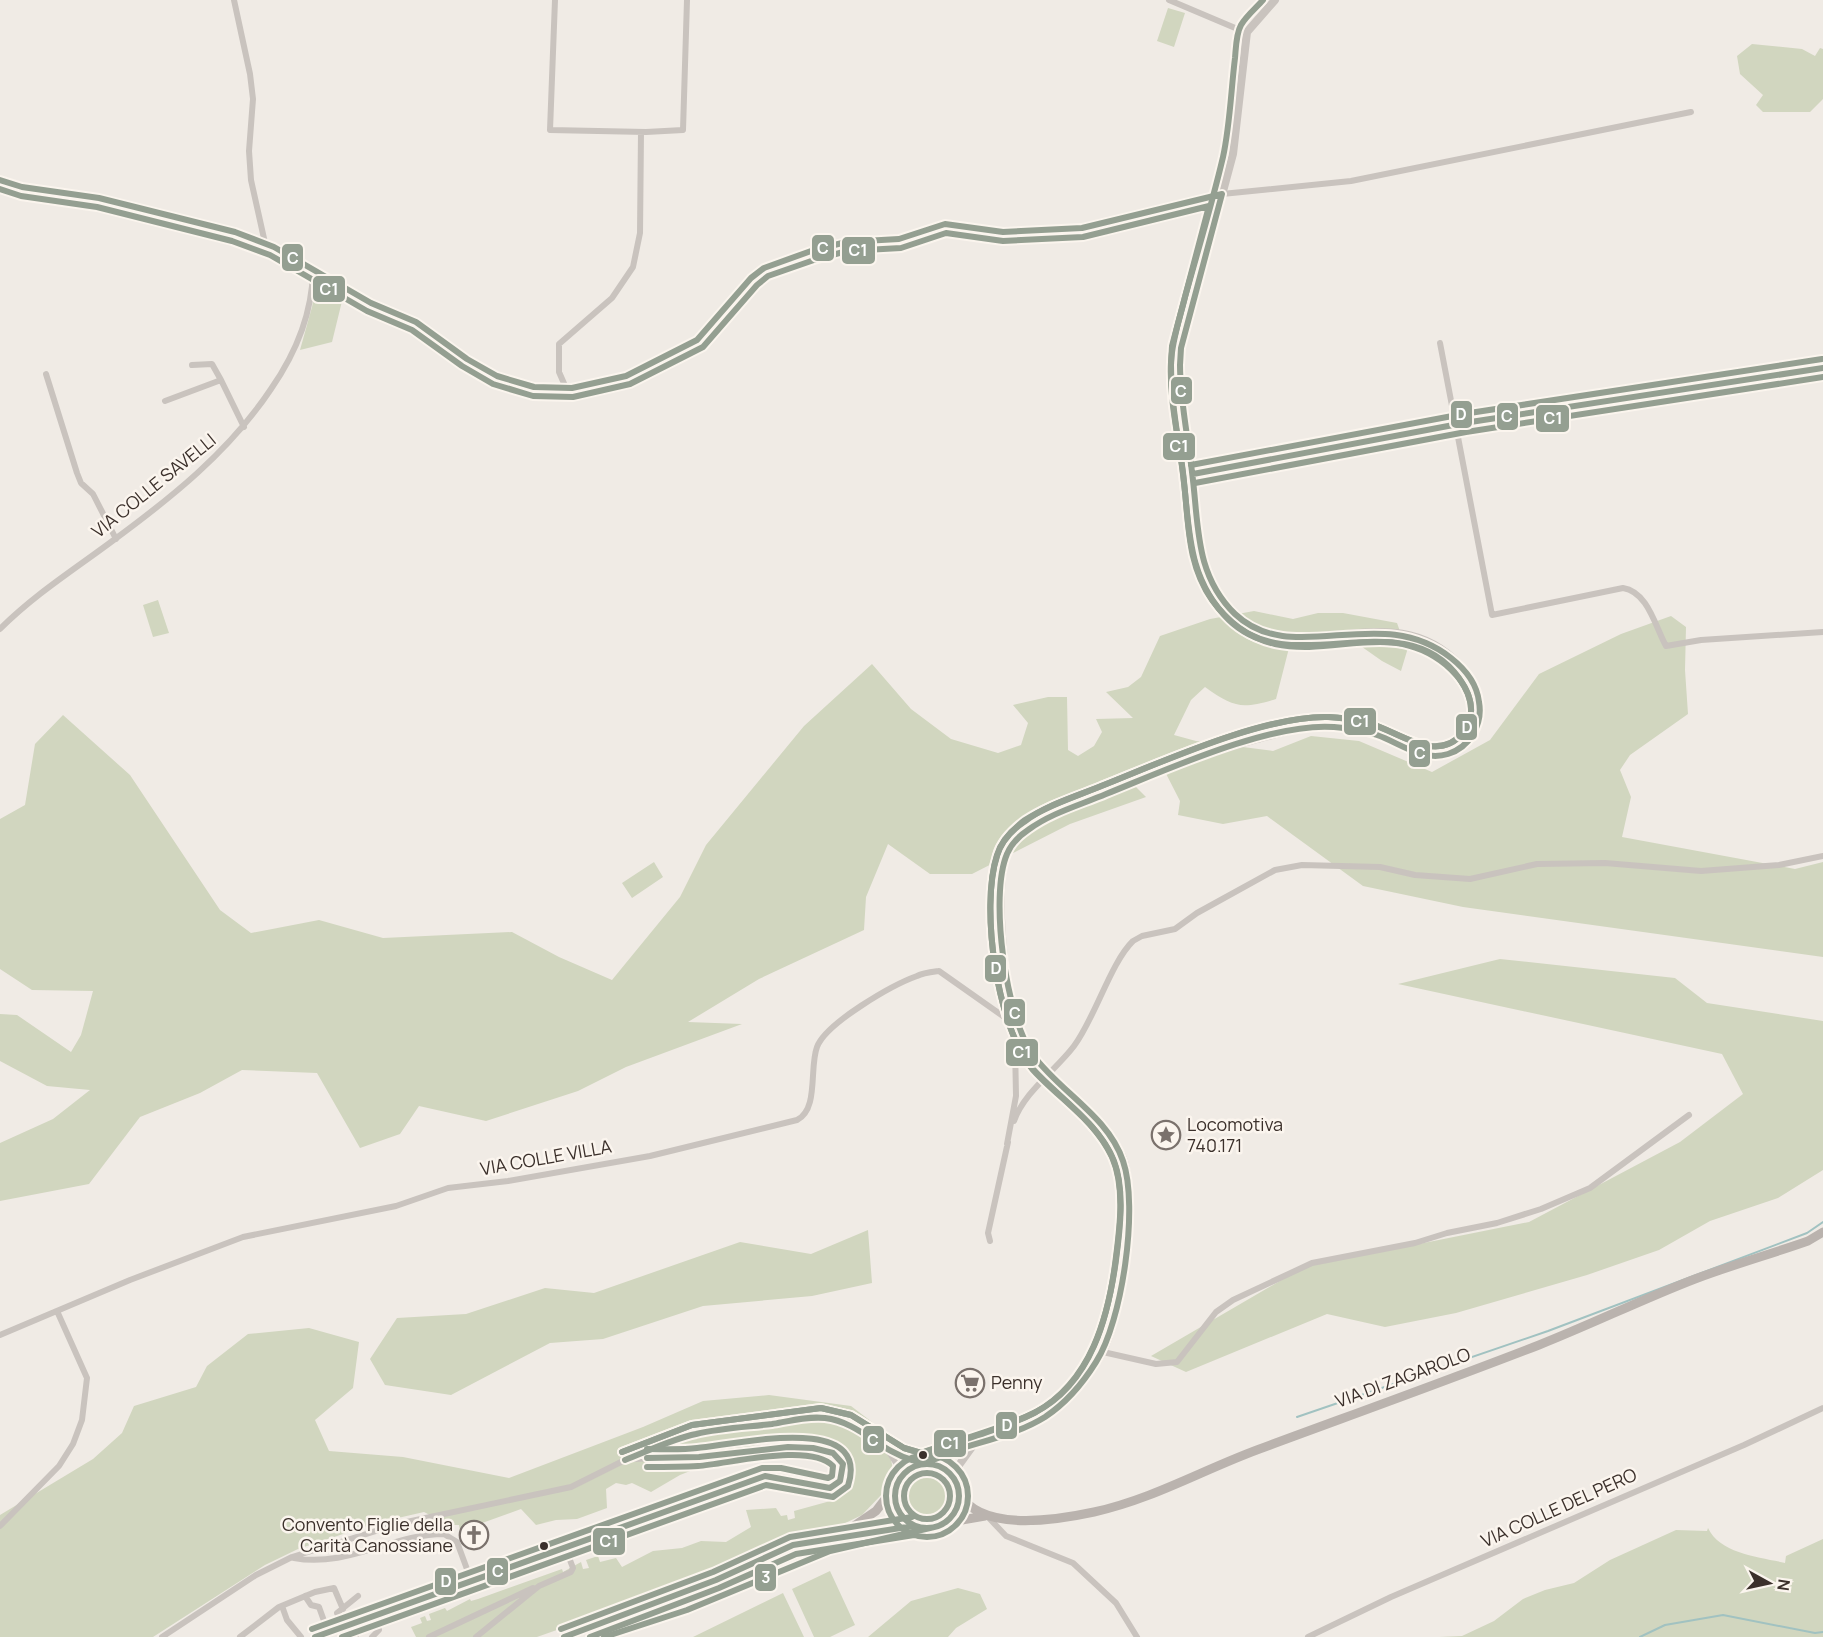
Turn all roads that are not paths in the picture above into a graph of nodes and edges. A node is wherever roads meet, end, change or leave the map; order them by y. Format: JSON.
{"nodes":[{"id":1,"x":234,"y":0,"type":"edge"},
{"id":2,"x":555,"y":0,"type":"edge"},
{"id":3,"x":687,"y":0,"type":"edge"},
{"id":4,"x":1169,"y":0,"type":"edge"},
{"id":5,"x":1275,"y":0,"type":"edge"},
{"id":6,"x":1247,"y":33,"type":"junction"},
{"id":7,"x":1691,"y":111,"type":"dead end"},
{"id":8,"x":641,"y":132,"type":"junction"},
{"id":9,"x":0,"y":180,"type":"edge"},
{"id":10,"x":1222,"y":194,"type":"junction"},
{"id":11,"x":265,"y":243,"type":"junction"},
{"id":12,"x":313,"y":271,"type":"junction"},
{"id":13,"x":1440,"y":343,"type":"dead end"},
{"id":14,"x":192,"y":365,"type":"dead end"},
{"id":15,"x":1823,"y":368,"type":"edge"},
{"id":16,"x":46,"y":374,"type":"dead end"},
{"id":17,"x":221,"y":380,"type":"junction"},
{"id":18,"x":566,"y":388,"type":"junction"},
{"id":19,"x":165,"y":401,"type":"dead end"},
{"id":20,"x":1454,"y":424,"type":"junction"},
{"id":21,"x":244,"y":427,"type":"junction"},
{"id":22,"x":1193,"y":474,"type":"junction"},
{"id":23,"x":116,"y":539,"type":"junction"},
{"id":24,"x":0,"y":629,"type":"edge"},
{"id":25,"x":1823,"y":632,"type":"edge"},
{"id":26,"x":1823,"y":856,"type":"edge"},
{"id":27,"x":1017,"y":1026,"type":"junction"},
{"id":28,"x":1051,"y":1073,"type":"junction"},
{"id":29,"x":1689,"y":1114,"type":"dead end"},
{"id":30,"x":1007,"y":1144,"type":"junction"},
{"id":31,"x":1823,"y":1232,"type":"edge"},
{"id":32,"x":990,"y":1241,"type":"dead end"},
{"id":33,"x":57,"y":1311,"type":"junction"},
{"id":34,"x":0,"y":1335,"type":"edge"},
{"id":35,"x":1103,"y":1352,"type":"junction"},
{"id":36,"x":1823,"y":1408,"type":"edge"},
{"id":37,"x":880,"y":1444,"type":"junction"},
{"id":38,"x":976,"y":1444,"type":"junction"},
{"id":39,"x":625,"y":1460,"type":"junction"},
{"id":40,"x":921,"y":1463,"type":"junction"},
{"id":41,"x":896,"y":1485,"type":"junction"},
{"id":42,"x":959,"y":1492,"type":"junction"},
{"id":43,"x":987,"y":1516,"type":"junction"},
{"id":44,"x":943,"y":1524,"type":"junction"},
{"id":45,"x":0,"y":1526,"type":"edge"},
{"id":46,"x":914,"y":1526,"type":"junction"},
{"id":47,"x":930,"y":1528,"type":"junction"},
{"id":48,"x":793,"y":1545,"type":"junction"},
{"id":49,"x":566,"y":1547,"type":"junction"},
{"id":50,"x":292,"y":1557,"type":"junction"},
{"id":51,"x":471,"y":1580,"type":"junction"},
{"id":52,"x":539,"y":1586,"type":"junction"},
{"id":53,"x":305,"y":1596,"type":"junction"},
{"id":54,"x":358,"y":1596,"type":"dead end"},
{"id":55,"x":282,"y":1606,"type":"junction"},
{"id":56,"x":340,"y":1611,"type":"junction"},
{"id":57,"x":374,"y":1615,"type":"junction"},
{"id":58,"x":322,"y":1616,"type":"junction"},
{"id":59,"x":347,"y":1624,"type":"junction"},
{"id":60,"x":250,"y":1631,"type":"junction"},
{"id":61,"x":328,"y":1632,"type":"junction"},
{"id":62,"x":162,"y":1637,"type":"edge"},
{"id":63,"x":240,"y":1637,"type":"edge"},
{"id":64,"x":255,"y":1637,"type":"edge"},
{"id":65,"x":301,"y":1637,"type":"edge"},
{"id":66,"x":315,"y":1637,"type":"edge"},
{"id":67,"x":356,"y":1637,"type":"edge"},
{"id":68,"x":372,"y":1637,"type":"edge"},
{"id":69,"x":429,"y":1637,"type":"edge"},
{"id":70,"x":476,"y":1637,"type":"edge"},
{"id":71,"x":564,"y":1637,"type":"edge"},
{"id":72,"x":604,"y":1637,"type":"edge"},
{"id":73,"x":1137,"y":1637,"type":"edge"},
{"id":74,"x":1308,"y":1637,"type":"edge"}],
"edges":[{"from":1,"to":11,"type":"street"},
{"from":2,"to":8,"type":"street"},
{"from":3,"to":8,"type":"street"},
{"from":4,"to":6,"type":"street"},
{"from":5,"to":6,"type":"street"},
{"from":6,"to":10,"type":"street"},
{"from":7,"to":10,"type":"street"},
{"from":8,"to":18,"type":"street"},
{"from":9,"to":11,"type":"street"},
{"from":10,"to":18,"type":"street"},
{"from":10,"to":22,"type":"street"},
{"from":11,"to":12,"type":"street"},
{"from":12,"to":18,"type":"street"},
{"from":12,"to":21,"type":"street","name":"VIA COLLE SAVELLI"},
{"from":13,"to":20,"type":"street"},
{"from":14,"to":17,"type":"street"},
{"from":15,"to":20,"type":"street"},
{"from":16,"to":23,"type":"street"},
{"from":17,"to":19,"type":"street"},
{"from":17,"to":21,"type":"street"},
{"from":20,"to":22,"type":"street"},
{"from":20,"to":25,"type":"street"},
{"from":21,"to":23,"type":"street","name":"VIA COLLE SAVELLI"},
{"from":22,"to":27,"type":"street"},
{"from":23,"to":24,"type":"street","name":"VIA COLLE SAVELLI"},
{"from":26,"to":28,"type":"street"},
{"from":27,"to":28,"type":"street"},
{"from":27,"to":30,"type":"street"},
{"from":27,"to":33,"type":"street","name":"VIA COLLE VILLA"},
{"from":28,"to":30,"type":"street"},
{"from":28,"to":35,"type":"street"},
{"from":29,"to":35,"type":"street"},
{"from":30,"to":32,"type":"street"},
{"from":31,"to":43,"type":"main road","name":"VIA DI ZAGAROLO"},
{"from":33,"to":34,"type":"street","name":"VIA COLLE VILLA"},
{"from":33,"to":45,"type":"street"},
{"from":35,"to":38,"type":"street"},
{"from":36,"to":74,"type":"street","name":"VIA COLLE DEL PERO"},
{"from":37,"to":39,"type":"street"},
{"from":37,"to":40,"type":"street"},
{"from":37,"to":41,"type":"street"},
{"from":38,"to":40,"type":"street"},
{"from":38,"to":42,"type":"street"},
{"from":39,"to":49,"type":"street"},
{"from":39,"to":50,"type":"street"},
{"from":40,"to":41,"type":"main road"},
{"from":40,"to":42,"type":"main road"},
{"from":41,"to":46,"type":"main road"},
{"from":41,"to":48,"type":"main road"},
{"from":42,"to":43,"type":"main road"},
{"from":42,"to":44,"type":"main road"},
{"from":43,"to":44,"type":"main road","name":"VIA DI ZAGAROLO"},
{"from":43,"to":73,"type":"street"},
{"from":44,"to":47,"type":"main road"},
{"from":46,"to":47,"type":"main road"},
{"from":46,"to":48,"type":"main road"},
{"from":47,"to":72,"type":"street"},
{"from":48,"to":71,"type":"main road"},
{"from":49,"to":51,"type":"street"},
{"from":49,"to":52,"type":"street"},
{"from":50,"to":51,"type":"street"},
{"from":50,"to":62,"type":"street"},
{"from":51,"to":57,"type":"street"},
{"from":52,"to":69,"type":"street"},
{"from":52,"to":70,"type":"street"},
{"from":53,"to":55,"type":"street"},
{"from":53,"to":56,"type":"street"},
{"from":53,"to":58,"type":"street"},
{"from":54,"to":56,"type":"street"},
{"from":55,"to":60,"type":"street"},
{"from":55,"to":65,"type":"street"},
{"from":56,"to":58,"type":"street"},
{"from":56,"to":59,"type":"street"},
{"from":57,"to":59,"type":"street"},
{"from":57,"to":68,"type":"street"},
{"from":58,"to":61,"type":"street"},
{"from":59,"to":61,"type":"street"},
{"from":59,"to":67,"type":"street"},
{"from":60,"to":63,"type":"street"},
{"from":60,"to":64,"type":"street"},
{"from":61,"to":66,"type":"street"}]}
